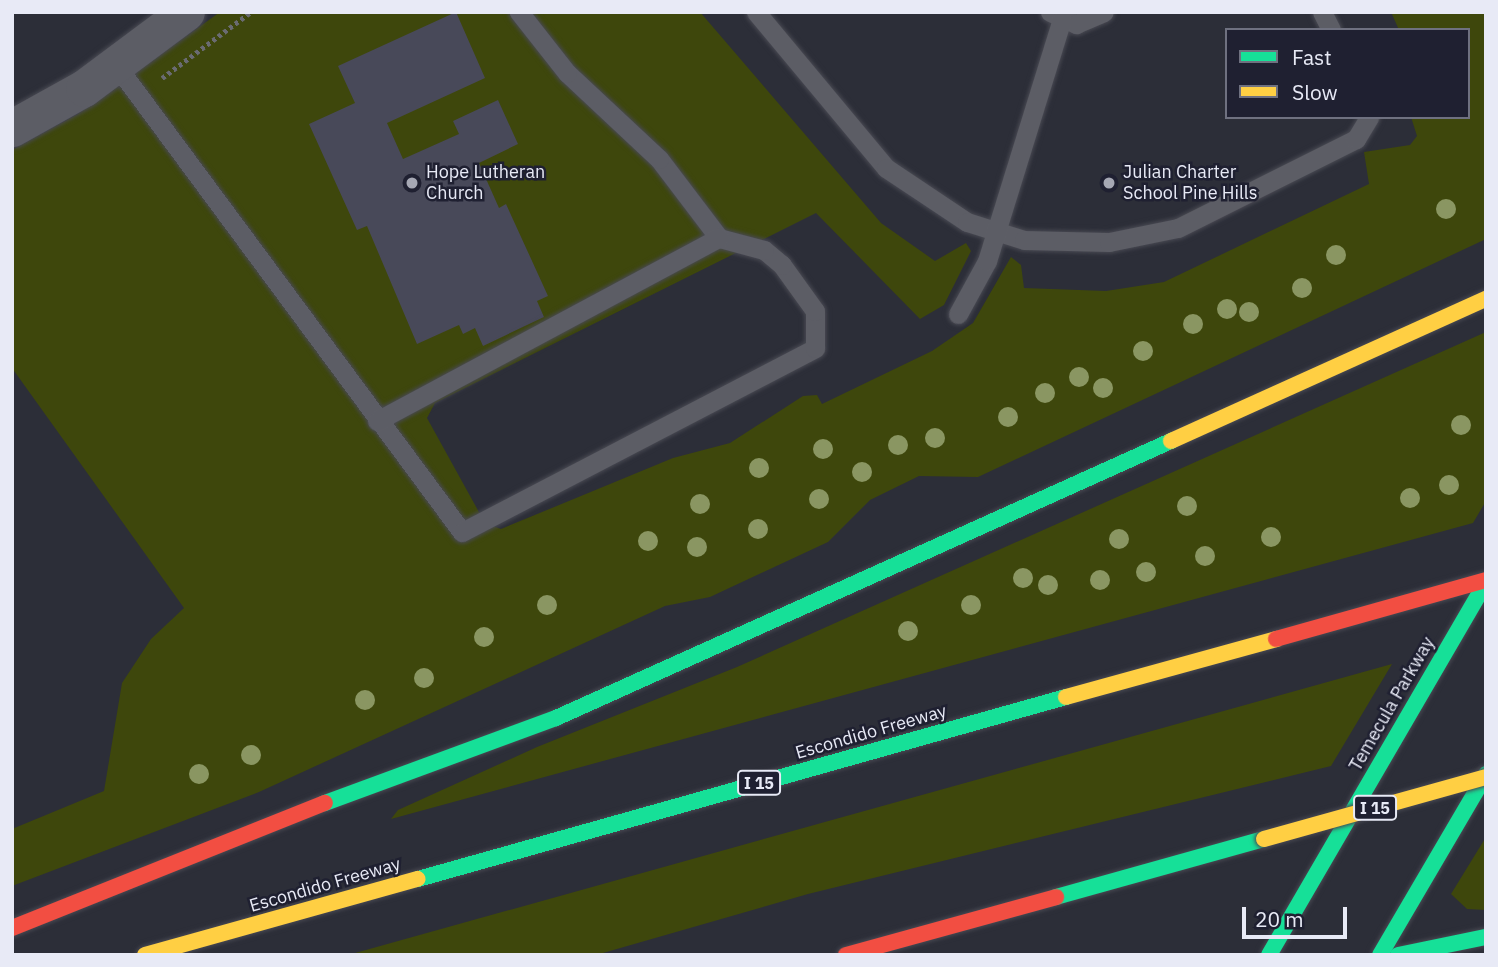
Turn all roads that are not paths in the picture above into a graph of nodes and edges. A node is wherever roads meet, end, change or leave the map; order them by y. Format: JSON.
{"nodes":[{"id":1,"x":186,"y":12,"type":"edge"},
{"id":2,"x":519,"y":12,"type":"edge"},
{"id":3,"x":756,"y":12,"type":"edge"},
{"id":4,"x":1104,"y":12,"type":"edge"},
{"id":5,"x":1322,"y":12,"type":"edge"},
{"id":6,"x":1056,"y":16,"type":"edge"},
{"id":7,"x":1330,"y":28,"type":"edge"},
{"id":8,"x":116,"y":65,"type":"junction"},
{"id":9,"x":1368,"y":119,"type":"edge"},
{"id":10,"x":12,"y":128,"type":"edge"},
{"id":11,"x":998,"y":231,"type":"junction"},
{"id":12,"x":719,"y":238,"type":"junction"},
{"id":13,"x":1486,"y":284,"type":"edge"},
{"id":14,"x":1486,"y":299,"type":"edge"},
{"id":15,"x":958,"y":314,"type":"dead end"},
{"id":16,"x":1444,"y":317,"type":"junction"},
{"id":17,"x":377,"y":421,"type":"junction"},
{"id":18,"x":1486,"y":581,"type":"edge"},
{"id":19,"x":1486,"y":776,"type":"edge"},
{"id":20,"x":12,"y":928,"type":"edge"},
{"id":21,"x":1486,"y":937,"type":"edge"},
{"id":22,"x":145,"y":955,"type":"edge"},
{"id":23,"x":845,"y":955,"type":"edge"},
{"id":24,"x":1269,"y":955,"type":"edge"},
{"id":25,"x":1380,"y":955,"type":"edge"},
{"id":26,"x":1398,"y":955,"type":"edge"}],
"edges":[{"from":1,"to":8,"type":"street"},
{"from":2,"to":12,"type":"lane"},
{"from":3,"to":11,"type":"lane"},
{"from":4,"to":6,"type":"lane"},
{"from":5,"to":7,"type":"lane"},
{"from":6,"to":11,"type":"lane"},
{"from":8,"to":10,"type":"street"},
{"from":8,"to":17,"type":"lane"},
{"from":9,"to":11,"type":"lane"},
{"from":11,"to":15,"type":"lane"},
{"from":12,"to":17,"type":"lane"},
{"from":12,"to":17,"type":"lane"},
{"from":13,"to":16,"type":"main road"},
{"from":14,"to":16,"type":"main road"},
{"from":16,"to":20,"type":"main road"},
{"from":18,"to":22,"type":"main road","name":"Escondido Freeway","number":"I 15"},
{"from":18,"to":24,"type":"main road","name":"Temecula Parkway"},
{"from":19,"to":23,"type":"main road","number":"I 15","bridge":true},
{"from":19,"to":25,"type":"main road"},
{"from":21,"to":26,"type":"main road"}]}
